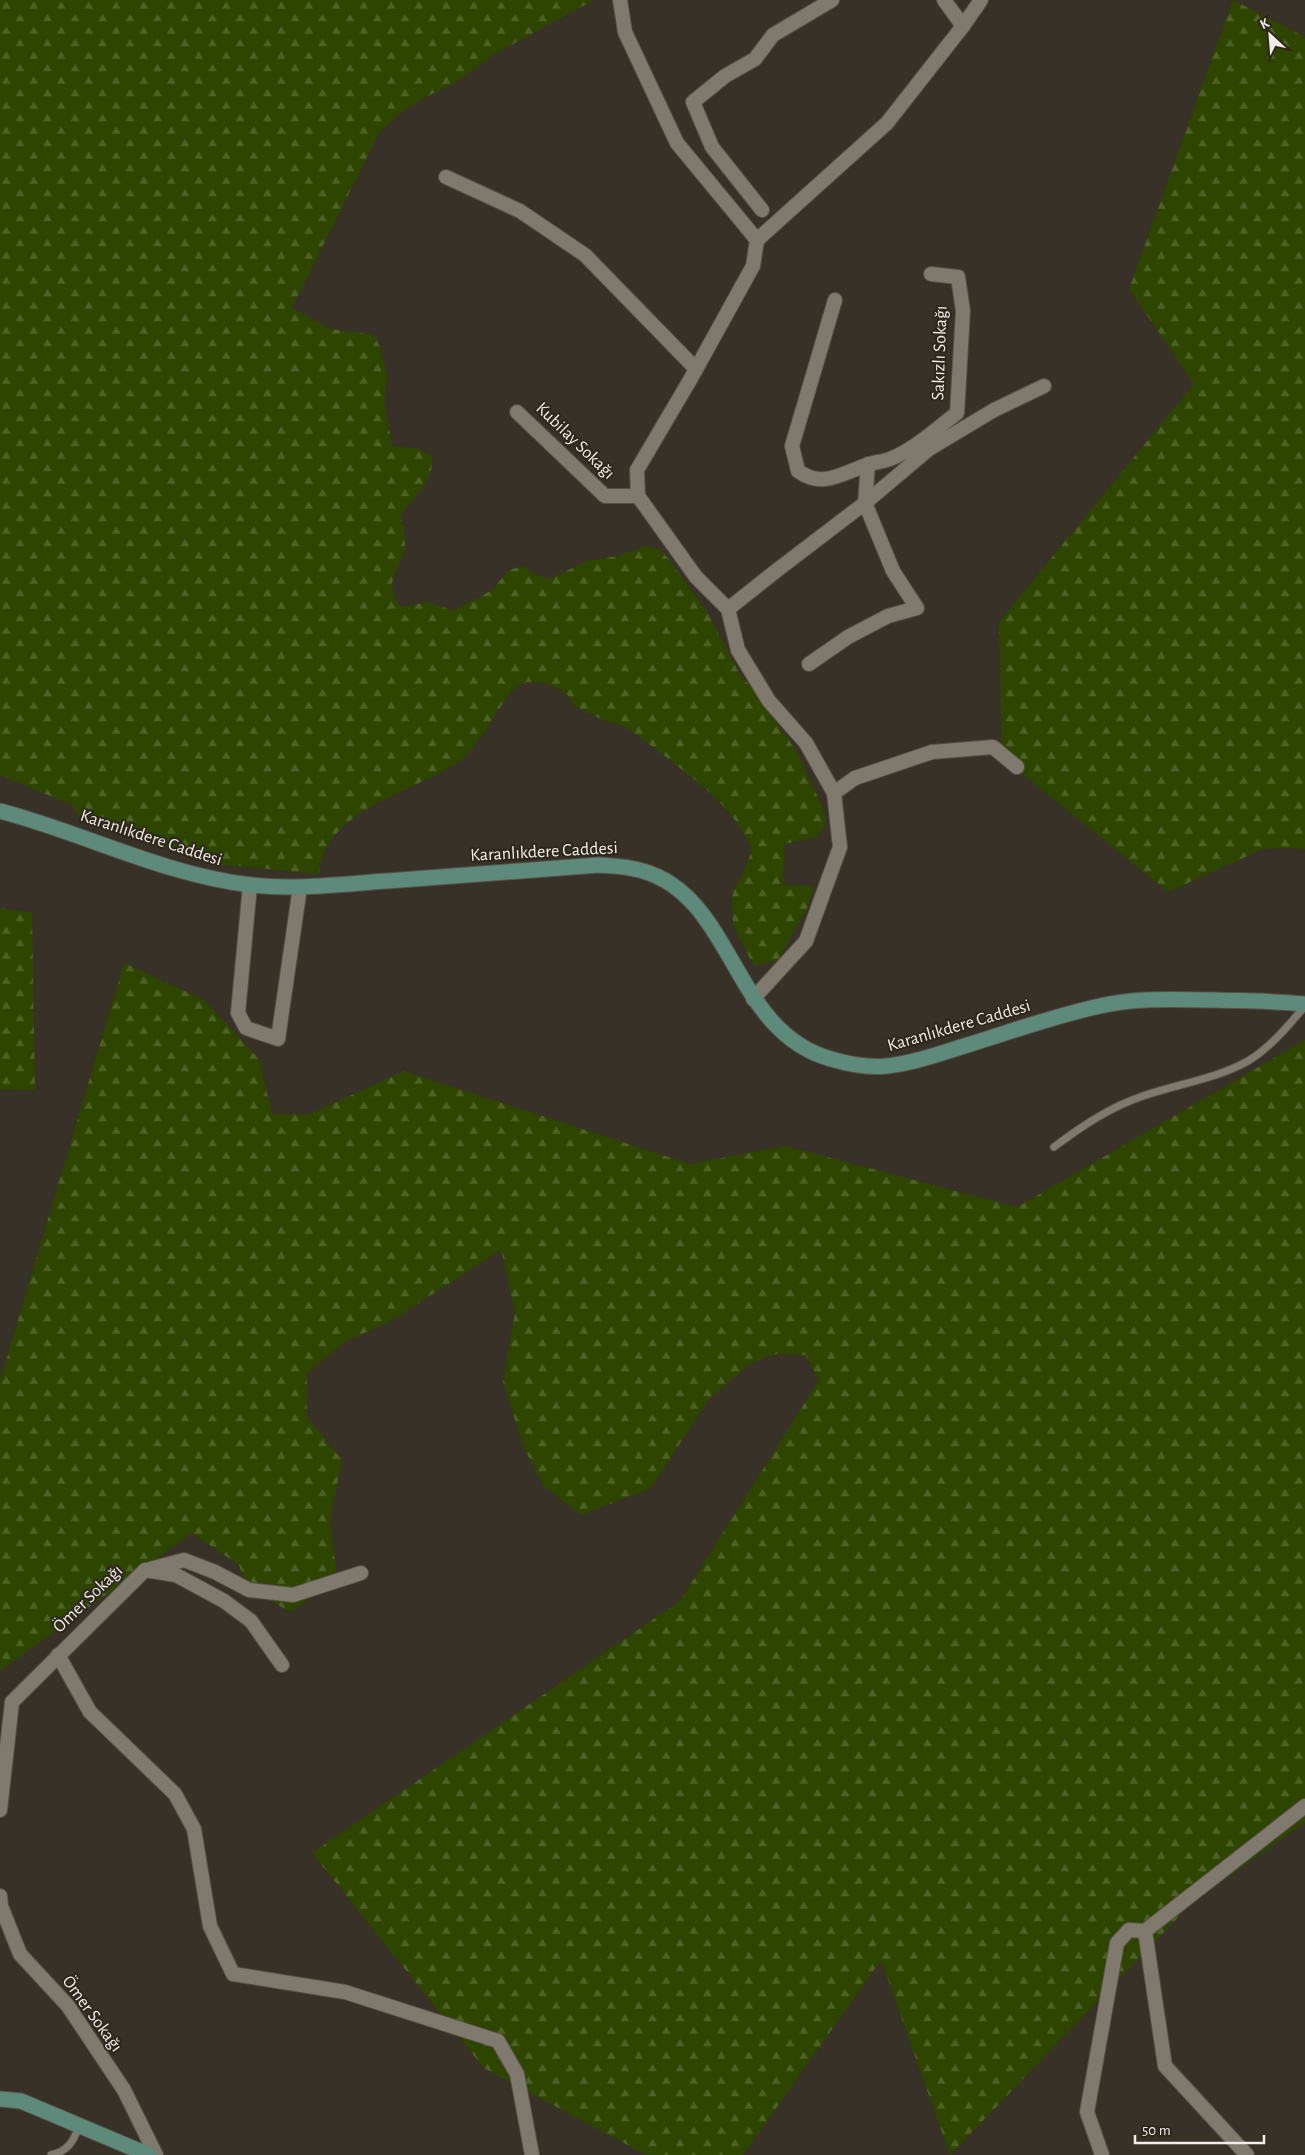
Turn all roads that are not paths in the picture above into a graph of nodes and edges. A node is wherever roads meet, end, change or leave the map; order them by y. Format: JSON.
{"nodes":[{"id":1,"x":620,"y":0,"type":"edge"},
{"id":2,"x":832,"y":0,"type":"edge"},
{"id":3,"x":944,"y":0,"type":"edge"},
{"id":4,"x":981,"y":0,"type":"edge"},
{"id":5,"x":963,"y":26,"type":"junction"},
{"id":6,"x":446,"y":177,"type":"dead end"},
{"id":7,"x":762,"y":210,"type":"dead end"},
{"id":8,"x":758,"y":240,"type":"junction"},
{"id":9,"x":931,"y":274,"type":"dead end"},
{"id":10,"x":835,"y":300,"type":"dead end"},
{"id":11,"x":696,"y":369,"type":"junction"},
{"id":12,"x":1044,"y":386,"type":"dead end"},
{"id":13,"x":517,"y":412,"type":"dead end"},
{"id":14,"x":868,"y":464,"type":"junction"},
{"id":15,"x":638,"y":496,"type":"junction"},
{"id":16,"x":866,"y":503,"type":"junction"},
{"id":17,"x":728,"y":609,"type":"junction"},
{"id":18,"x":809,"y":664,"type":"dead end"},
{"id":19,"x":1017,"y":767,"type":"dead end"},
{"id":20,"x":834,"y":793,"type":"junction"},
{"id":21,"x":0,"y":811,"type":"edge"},
{"id":22,"x":250,"y":885,"type":"junction"},
{"id":23,"x":300,"y":887,"type":"junction"},
{"id":24,"x":753,"y":999,"type":"junction"},
{"id":25,"x":1305,"y":1005,"type":"edge"},
{"id":26,"x":1054,"y":1147,"type":"dead end"},
{"id":27,"x":144,"y":1570,"type":"junction"},
{"id":28,"x":361,"y":1573,"type":"dead end"},
{"id":29,"x":58,"y":1655,"type":"junction"},
{"id":30,"x":282,"y":1665,"type":"dead end"},
{"id":31,"x":1305,"y":1806,"type":"edge"},
{"id":32,"x":0,"y":1810,"type":"edge"},
{"id":33,"x":0,"y":1896,"type":"edge"},
{"id":34,"x":1145,"y":1931,"type":"junction"},
{"id":35,"x":0,"y":2098,"type":"edge"},
{"id":36,"x":80,"y":2125,"type":"junction"},
{"id":37,"x":51,"y":2155,"type":"edge"},
{"id":38,"x":149,"y":2155,"type":"edge"},
{"id":39,"x":156,"y":2155,"type":"edge"},
{"id":40,"x":532,"y":2155,"type":"edge"},
{"id":41,"x":1102,"y":2155,"type":"edge"},
{"id":42,"x":1247,"y":2155,"type":"edge"}],
"edges":[{"from":1,"to":8,"type":"street"},
{"from":2,"to":7,"type":"street"},
{"from":3,"to":5,"type":"street"},
{"from":4,"to":5,"type":"street"},
{"from":5,"to":8,"type":"street"},
{"from":6,"to":11,"type":"street"},
{"from":8,"to":11,"type":"street"},
{"from":9,"to":14,"type":"street","name":"Sakızlı Sokağı"},
{"from":10,"to":14,"type":"street","name":"Sakızlı Sokağı"},
{"from":11,"to":15,"type":"street"},
{"from":12,"to":16,"type":"street"},
{"from":13,"to":15,"type":"street","name":"Kubilay Sokağı"},
{"from":14,"to":16,"type":"street"},
{"from":15,"to":17,"type":"street"},
{"from":16,"to":17,"type":"street"},
{"from":16,"to":18,"type":"street"},
{"from":17,"to":20,"type":"street"},
{"from":19,"to":20,"type":"street"},
{"from":20,"to":24,"type":"street"},
{"from":21,"to":22,"type":"main road","name":"Karanlıkdere Caddesi"},
{"from":22,"to":23,"type":"main road","name":"Karanlıkdere Caddesi"},
{"from":22,"to":23,"type":"street"},
{"from":23,"to":24,"type":"main road","name":"Karanlıkdere Caddesi"},
{"from":24,"to":25,"type":"main road","name":"Karanlıkdere Caddesi"},
{"from":25,"to":26,"type":"lane"},
{"from":27,"to":28,"type":"street"},
{"from":27,"to":29,"type":"street","name":"Ömer Sokağı"},
{"from":27,"to":30,"type":"street","name":"Ömer Sokağı"},
{"from":29,"to":32,"type":"street","name":"Ömer Sokağı"},
{"from":29,"to":40,"type":"street"},
{"from":31,"to":34,"type":"street"},
{"from":33,"to":39,"type":"street","name":"Ömer Sokağı"},
{"from":34,"to":41,"type":"street"},
{"from":34,"to":42,"type":"street"},
{"from":35,"to":36,"type":"main road"},
{"from":36,"to":37,"type":"lane"},
{"from":36,"to":38,"type":"main road"}]}
